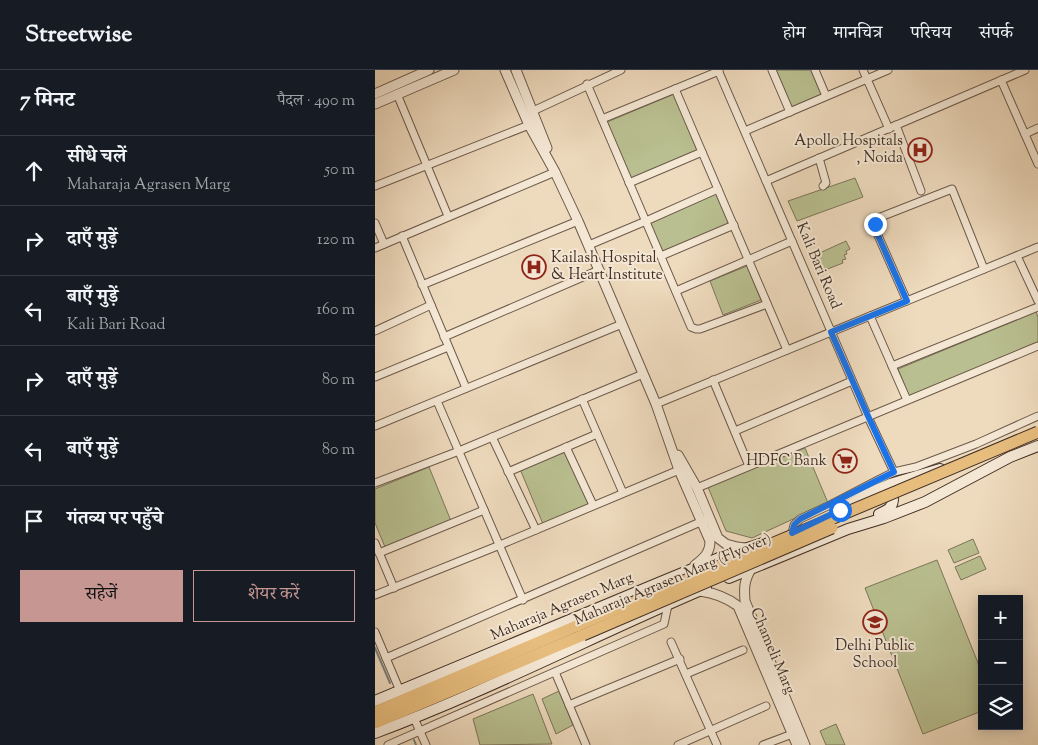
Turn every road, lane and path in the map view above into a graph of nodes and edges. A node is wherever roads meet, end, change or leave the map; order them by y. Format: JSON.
{"nodes":[{"id":1,"x":429,"y":70,"type":"edge"},
{"id":2,"x":454,"y":70,"type":"edge"},
{"id":3,"x":505,"y":70,"type":"edge"},
{"id":4,"x":621,"y":70,"type":"edge"},
{"id":5,"x":773,"y":70,"type":"edge"},
{"id":6,"x":815,"y":70,"type":"edge"},
{"id":7,"x":863,"y":70,"type":"edge"},
{"id":8,"x":888,"y":70,"type":"edge"},
{"id":9,"x":1025,"y":70,"type":"edge"},
{"id":10,"x":718,"y":71,"type":"edge"},
{"id":11,"x":515,"y":77,"type":"edge"},
{"id":12,"x":867,"y":79,"type":"junction"},
{"id":13,"x":1001,"y":80,"type":"junction"},
{"id":14,"x":587,"y":84,"type":"junction"},
{"id":15,"x":675,"y":89,"type":"junction"},
{"id":16,"x":375,"y":94,"type":"edge"},
{"id":17,"x":397,"y":94,"type":"junction"},
{"id":18,"x":826,"y":96,"type":"junction"},
{"id":19,"x":375,"y":104,"type":"edge"},
{"id":20,"x":533,"y":110,"type":"junction"},
{"id":21,"x":790,"y":112,"type":"junction"},
{"id":22,"x":602,"y":119,"type":"junction"},
{"id":23,"x":529,"y":125,"type":"junction"},
{"id":24,"x":896,"y":126,"type":"junction"},
{"id":25,"x":1038,"y":128,"type":"edge"},
{"id":26,"x":889,"y":129,"type":"junction"},
{"id":27,"x":745,"y":131,"type":"junction"},
{"id":28,"x":1025,"y":134,"type":"junction"},
{"id":29,"x":702,"y":152,"type":"junction"},
{"id":30,"x":819,"y":158,"type":"junction"},
{"id":31,"x":1038,"y":164,"type":"edge"},
{"id":32,"x":426,"y":165,"type":"junction"},
{"id":33,"x":555,"y":172,"type":"junction"},
{"id":34,"x":766,"y":181,"type":"junction"},
{"id":35,"x":629,"y":183,"type":"junction"},
{"id":36,"x":375,"y":186,"type":"edge"},
{"id":37,"x":823,"y":186,"type":"dead end"},
{"id":38,"x":718,"y":189,"type":"junction"},
{"id":39,"x":921,"y":191,"type":"dead end"},
{"id":40,"x":448,"y":216,"type":"junction"},
{"id":41,"x":579,"y":221,"type":"junction"},
{"id":42,"x":646,"y":222,"type":"junction"},
{"id":43,"x":375,"y":223,"type":"edge"},
{"id":44,"x":734,"y":226,"type":"junction"},
{"id":45,"x":402,"y":236,"type":"junction"},
{"id":46,"x":792,"y":241,"type":"junction"},
{"id":47,"x":384,"y":244,"type":"junction"},
{"id":48,"x":589,"y":244,"type":"junction"},
{"id":49,"x":1038,"y":247,"type":"edge"},
{"id":50,"x":375,"y":248,"type":"edge"},
{"id":51,"x":661,"y":256,"type":"junction"},
{"id":52,"x":1017,"y":256,"type":"junction"},
{"id":53,"x":748,"y":260,"type":"junction"},
{"id":54,"x":984,"y":269,"type":"junction"},
{"id":55,"x":599,"y":270,"type":"junction"},
{"id":56,"x":423,"y":285,"type":"junction"},
{"id":57,"x":676,"y":291,"type":"junction"},
{"id":58,"x":907,"y":301,"type":"junction"},
{"id":59,"x":1038,"y":301,"type":"edge"},
{"id":60,"x":767,"y":304,"type":"junction"},
{"id":61,"x":431,"y":305,"type":"junction"},
{"id":62,"x":1038,"y":307,"type":"edge"},
{"id":63,"x":870,"y":316,"type":"junction"},
{"id":64,"x":622,"y":324,"type":"junction"},
{"id":65,"x":375,"y":331,"type":"edge"},
{"id":66,"x":831,"y":332,"type":"junction"},
{"id":67,"x":444,"y":337,"type":"junction"},
{"id":68,"x":1038,"y":346,"type":"edge"},
{"id":69,"x":449,"y":347,"type":"junction"},
{"id":70,"x":787,"y":350,"type":"junction"},
{"id":71,"x":892,"y":366,"type":"junction"},
{"id":72,"x":643,"y":374,"type":"junction"},
{"id":73,"x":375,"y":377,"type":"edge"},
{"id":74,"x":713,"y":380,"type":"junction"},
{"id":75,"x":852,"y":381,"type":"junction"},
{"id":76,"x":466,"y":388,"type":"junction"},
{"id":77,"x":437,"y":400,"type":"junction"},
{"id":78,"x":582,"y":400,"type":"junction"},
{"id":79,"x":907,"y":400,"type":"junction"},
{"id":80,"x":656,"y":404,"type":"junction"},
{"id":81,"x":868,"y":416,"type":"junction"},
{"id":82,"x":1038,"y":416,"type":"edge"},
{"id":83,"x":375,"y":426,"type":"edge"},
{"id":84,"x":735,"y":431,"type":"junction"},
{"id":85,"x":1038,"y":431,"type":"edge"},
{"id":86,"x":597,"y":434,"type":"junction"},
{"id":87,"x":492,"y":437,"type":"junction"},
{"id":88,"x":1038,"y":440,"type":"edge"},
{"id":89,"x":672,"y":446,"type":"junction"},
{"id":90,"x":1038,"y":446,"type":"edge"},
{"id":91,"x":567,"y":447,"type":"junction"},
{"id":92,"x":459,"y":451,"type":"junction"},
{"id":93,"x":952,"y":465,"type":"junction"},
{"id":94,"x":749,"y":466,"type":"junction"},
{"id":95,"x":679,"y":470,"type":"junction"},
{"id":96,"x":508,"y":472,"type":"junction"},
{"id":97,"x":894,"y":472,"type":"junction"},
{"id":98,"x":375,"y":483,"type":"edge"},
{"id":99,"x":961,"y":483,"type":"junction"},
{"id":100,"x":697,"y":488,"type":"junction"},
{"id":101,"x":623,"y":493,"type":"junction"},
{"id":102,"x":849,"y":504,"type":"junction"},
{"id":103,"x":593,"y":505,"type":"junction"},
{"id":104,"x":484,"y":510,"type":"junction"},
{"id":105,"x":706,"y":520,"type":"junction"},
{"id":106,"x":536,"y":530,"type":"junction"},
{"id":107,"x":848,"y":530,"type":"junction"},
{"id":108,"x":792,"y":533,"type":"junction"},
{"id":109,"x":375,"y":543,"type":"edge"},
{"id":110,"x":500,"y":545,"type":"junction"},
{"id":111,"x":748,"y":548,"type":"junction"},
{"id":112,"x":379,"y":553,"type":"junction"},
{"id":113,"x":689,"y":570,"type":"junction"},
{"id":114,"x":751,"y":570,"type":"junction"},
{"id":115,"x":658,"y":583,"type":"junction"},
{"id":116,"x":394,"y":588,"type":"junction"},
{"id":117,"x":700,"y":591,"type":"junction"},
{"id":118,"x":375,"y":595,"type":"edge"},
{"id":119,"x":523,"y":600,"type":"junction"},
{"id":120,"x":668,"y":605,"type":"junction"},
{"id":121,"x":375,"y":632,"type":"edge"},
{"id":122,"x":671,"y":642,"type":"dead end"},
{"id":123,"x":743,"y":650,"type":"dead end"},
{"id":124,"x":386,"y":658,"type":"junction"},
{"id":125,"x":680,"y":659,"type":"junction"},
{"id":126,"x":555,"y":672,"type":"junction"},
{"id":127,"x":686,"y":674,"type":"junction"},
{"id":128,"x":400,"y":690,"type":"junction"},
{"id":129,"x":375,"y":701,"type":"edge"},
{"id":130,"x":569,"y":705,"type":"junction"},
{"id":131,"x":766,"y":706,"type":"dead end"},
{"id":132,"x":375,"y":712,"type":"edge"},
{"id":133,"x":414,"y":718,"type":"junction"},
{"id":134,"x":375,"y":723,"type":"edge"},
{"id":135,"x":711,"y":730,"type":"junction"},
{"id":136,"x":420,"y":731,"type":"junction"},
{"id":137,"x":796,"y":732,"type":"junction"},
{"id":138,"x":375,"y":733,"type":"edge"},
{"id":139,"x":388,"y":745,"type":"edge"},
{"id":140,"x":426,"y":745,"type":"edge"},
{"id":141,"x":586,"y":745,"type":"edge"},
{"id":142,"x":678,"y":745,"type":"edge"},
{"id":143,"x":717,"y":745,"type":"edge"},
{"id":144,"x":763,"y":745,"type":"edge"},
{"id":145,"x":797,"y":745,"type":"edge"},
{"id":146,"x":805,"y":745,"type":"edge"}],
"edges":[{"from":1,"to":16,"type":"street"},
{"from":2,"to":17,"type":"street"},
{"from":3,"to":11,"type":"street"},
{"from":4,"to":14,"type":"street"},
{"from":5,"to":21,"type":"street"},
{"from":6,"to":18,"type":"street"},
{"from":7,"to":12,"type":"street"},
{"from":8,"to":12,"type":"street"},
{"from":9,"to":13,"type":"street"},
{"from":10,"to":15,"type":"street"},
{"from":10,"to":27,"type":"street","name":"Kali Bari Road"},
{"from":11,"to":20,"type":"street"},
{"from":11,"to":23,"type":"street"},
{"from":12,"to":18,"type":"street"},
{"from":12,"to":26,"type":"street"},
{"from":13,"to":24,"type":"street"},
{"from":13,"to":28,"type":"street"},
{"from":14,"to":20,"type":"street"},
{"from":14,"to":22,"type":"street"},
{"from":15,"to":22,"type":"street"},
{"from":15,"to":29,"type":"street"},
{"from":17,"to":19,"type":"street"},
{"from":17,"to":32,"type":"street"},
{"from":18,"to":21,"type":"street"},
{"from":20,"to":33,"type":"street"},
{"from":21,"to":27,"type":"street"},
{"from":22,"to":35,"type":"street"},
{"from":23,"to":32,"type":"street"},
{"from":23,"to":33,"type":"street"},
{"from":24,"to":26,"type":"street"},
{"from":24,"to":39,"type":"street"},
{"from":25,"to":28,"type":"street"},
{"from":26,"to":30,"type":"street"},
{"from":27,"to":34,"type":"street","name":"Kali Bari Road"},
{"from":28,"to":31,"type":"street"},
{"from":29,"to":35,"type":"street"},
{"from":29,"to":38,"type":"street"},
{"from":30,"to":34,"type":"street"},
{"from":30,"to":37,"type":"street"},
{"from":32,"to":36,"type":"street"},
{"from":32,"to":40,"type":"street"},
{"from":33,"to":40,"type":"street"},
{"from":33,"to":41,"type":"street"},
{"from":34,"to":46,"type":"street","name":"Kali Bari Road"},
{"from":35,"to":42,"type":"street"},
{"from":38,"to":42,"type":"street"},
{"from":38,"to":44,"type":"street"},
{"from":40,"to":45,"type":"street"},
{"from":41,"to":48,"type":"street"},
{"from":41,"to":56,"type":"street"},
{"from":42,"to":48,"type":"street"},
{"from":42,"to":51,"type":"street"},
{"from":43,"to":47,"type":"street"},
{"from":44,"to":51,"type":"street"},
{"from":44,"to":53,"type":"street"},
{"from":45,"to":47,"type":"street"},
{"from":45,"to":56,"type":"street"},
{"from":46,"to":53,"type":"street"},
{"from":46,"to":66,"type":"street","name":"Kali Bari Road"},
{"from":47,"to":50,"type":"street"},
{"from":48,"to":55,"type":"street"},
{"from":49,"to":52,"type":"street"},
{"from":51,"to":57,"type":"street"},
{"from":52,"to":54,"type":"street"},
{"from":52,"to":59,"type":"street"},
{"from":53,"to":57,"type":"street"},
{"from":53,"to":60,"type":"street"},
{"from":54,"to":58,"type":"street"},
{"from":54,"to":58,"type":"street"},
{"from":55,"to":64,"type":"street"},
{"from":55,"to":67,"type":"street"},
{"from":56,"to":61,"type":"street"},
{"from":57,"to":60,"type":"street"},
{"from":58,"to":63,"type":"street"},
{"from":60,"to":70,"type":"street"},
{"from":61,"to":65,"type":"street"},
{"from":61,"to":67,"type":"street"},
{"from":62,"to":71,"type":"street"},
{"from":63,"to":66,"type":"street"},
{"from":63,"to":71,"type":"street"},
{"from":64,"to":72,"type":"street"},
{"from":64,"to":76,"type":"street"},
{"from":66,"to":70,"type":"street"},
{"from":66,"to":75,"type":"street","name":"Kali Bari Road"},
{"from":67,"to":69,"type":"street"},
{"from":68,"to":79,"type":"street"},
{"from":69,"to":73,"type":"street"},
{"from":69,"to":76,"type":"street"},
{"from":70,"to":74,"type":"street"},
{"from":71,"to":79,"type":"street"},
{"from":72,"to":78,"type":"street"},
{"from":72,"to":80,"type":"street"},
{"from":74,"to":80,"type":"street"},
{"from":74,"to":84,"type":"street"},
{"from":75,"to":81,"type":"street","name":"Kali Bari Road"},
{"from":75,"to":84,"type":"street"},
{"from":76,"to":77,"type":"street"},
{"from":77,"to":83,"type":"street"},
{"from":77,"to":92,"type":"street"},
{"from":78,"to":86,"type":"street"},
{"from":78,"to":87,"type":"street"},
{"from":79,"to":81,"type":"street"},
{"from":80,"to":89,"type":"street"},
{"from":81,"to":94,"type":"street"},
{"from":81,"to":97,"type":"street","name":"Kali Bari Road"},
{"from":82,"to":97,"type":"street"},
{"from":84,"to":94,"type":"street"},
{"from":85,"to":93,"type":"main road","name":"Maharaja Agrasen Marg"},
{"from":85,"to":132,"type":"main road","name":"Maharaja Agrasen Marg (Flyover)","bridge":true},
{"from":86,"to":91,"type":"street"},
{"from":86,"to":101,"type":"street"},
{"from":87,"to":92,"type":"street"},
{"from":87,"to":96,"type":"street"},
{"from":88,"to":134,"type":"main road","name":"Maharaja Agrasen Marg (Flyover)","bridge":true},
{"from":89,"to":95,"type":"street"},
{"from":89,"to":100,"type":"street"},
{"from":90,"to":99,"type":"main road"},
{"from":91,"to":96,"type":"street"},
{"from":91,"to":103,"type":"street"},
{"from":92,"to":98,"type":"street"},
{"from":92,"to":104,"type":"street"},
{"from":93,"to":99,"type":"main road"},
{"from":93,"to":102,"type":"main road","name":"Maharaja Agrasen Marg"},
{"from":94,"to":100,"type":"street"},
{"from":95,"to":101,"type":"street"},
{"from":95,"to":105,"type":"street"},
{"from":96,"to":106,"type":"street"},
{"from":97,"to":108,"type":"street"},
{"from":99,"to":107,"type":"main road"},
{"from":100,"to":105,"type":"street"},
{"from":101,"to":103,"type":"street"},
{"from":102,"to":107,"type":"main road"},
{"from":102,"to":108,"type":"main road","name":"Maharaja Agrasen Marg"},
{"from":103,"to":106,"type":"street"},
{"from":104,"to":110,"type":"street"},
{"from":104,"to":112,"type":"street"},
{"from":105,"to":111,"type":"street"},
{"from":105,"to":113,"type":"street"},
{"from":105,"to":119,"type":"street"},
{"from":106,"to":110,"type":"street"},
{"from":107,"to":114,"type":"main road"},
{"from":108,"to":111,"type":"main road","name":"Maharaja Agrasen Marg"},
{"from":109,"to":112,"type":"street"},
{"from":110,"to":116,"type":"street"},
{"from":110,"to":119,"type":"street"},
{"from":111,"to":113,"type":"main road","name":"Maharaja Agrasen Marg"},
{"from":112,"to":116,"type":"street"},
{"from":113,"to":115,"type":"main road","name":"Maharaja Agrasen Marg"},
{"from":114,"to":117,"type":"main road"},
{"from":114,"to":137,"type":"street","name":"Chameli Marg"},
{"from":115,"to":120,"type":"street"},
{"from":115,"to":128,"type":"main road","name":"Maharaja Agrasen Marg"},
{"from":116,"to":118,"type":"street"},
{"from":117,"to":120,"type":"main road"},
{"from":117,"to":137,"type":"street","name":"Chameli Marg"},
{"from":119,"to":124,"type":"street"},
{"from":120,"to":126,"type":"street"},
{"from":120,"to":133,"type":"main road"},
{"from":121,"to":124,"type":"street"},
{"from":122,"to":125,"type":"street"},
{"from":123,"to":127,"type":"street"},
{"from":124,"to":128,"type":"street"},
{"from":125,"to":127,"type":"street"},
{"from":125,"to":130,"type":"street"},
{"from":126,"to":130,"type":"street"},
{"from":126,"to":136,"type":"street"},
{"from":127,"to":135,"type":"street"},
{"from":128,"to":129,"type":"main road","name":"Maharaja Agrasen Marg"},
{"from":130,"to":141,"type":"street"},
{"from":131,"to":135,"type":"street"},
{"from":133,"to":136,"type":"street"},
{"from":133,"to":138,"type":"main road"},
{"from":135,"to":142,"type":"street"},
{"from":135,"to":143,"type":"street"},
{"from":136,"to":139,"type":"street"},
{"from":136,"to":140,"type":"street"},
{"from":137,"to":144,"type":"street"},
{"from":137,"to":145,"type":"street","name":"Chameli Marg"},
{"from":137,"to":146,"type":"street","name":"Chameli Marg"}]}
